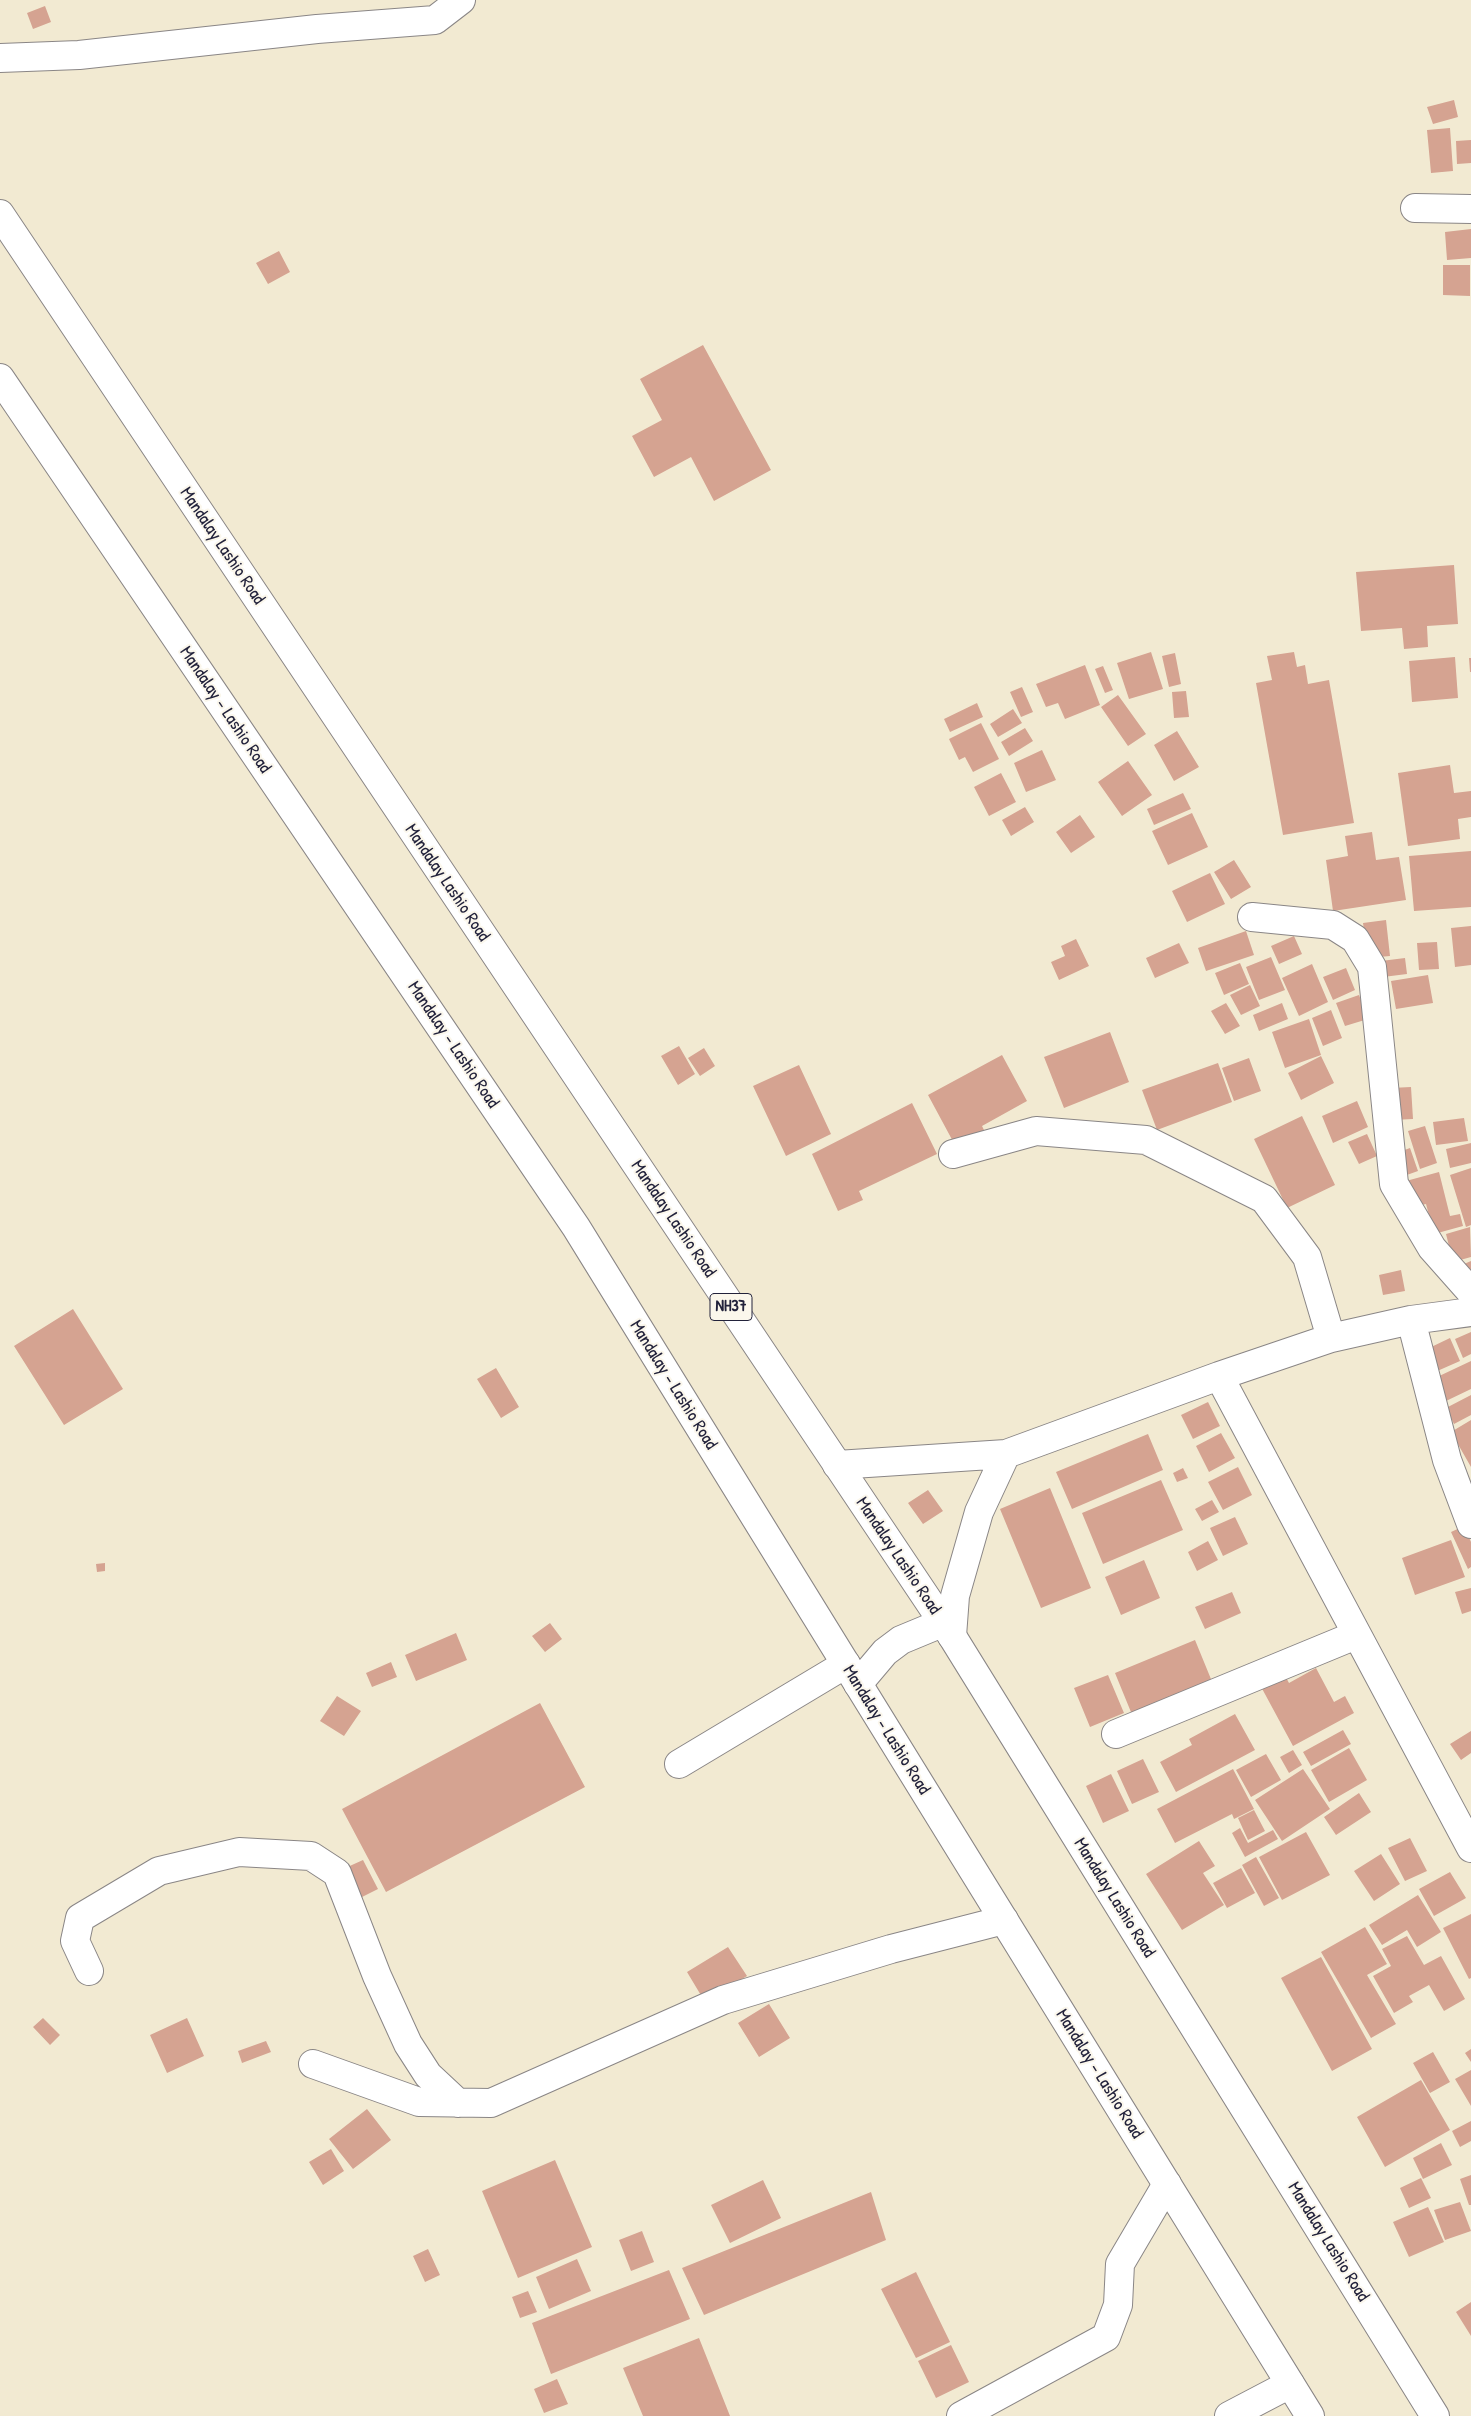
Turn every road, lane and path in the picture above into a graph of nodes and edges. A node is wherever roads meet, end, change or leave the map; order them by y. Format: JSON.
{"nodes":[{"id":1,"x":461,"y":0,"type":"edge"},
{"id":2,"x":0,"y":58,"type":"edge"},
{"id":3,"x":1415,"y":208,"type":"dead end"},
{"id":4,"x":1471,"y":209,"type":"edge"},
{"id":5,"x":0,"y":214,"type":"edge"},
{"id":6,"x":0,"y":378,"type":"edge"},
{"id":7,"x":1252,"y":917,"type":"dead end"},
{"id":8,"x":953,"y":1154,"type":"dead end"},
{"id":9,"x":1471,"y":1292,"type":"edge"},
{"id":10,"x":1471,"y":1312,"type":"edge"},
{"id":11,"x":1411,"y":1320,"type":"junction"},
{"id":12,"x":1331,"y":1338,"type":"junction"},
{"id":13,"x":1219,"y":1376,"type":"junction"},
{"id":14,"x":1006,"y":1454,"type":"junction"},
{"id":15,"x":837,"y":1465,"type":"junction"},
{"id":16,"x":1471,"y":1524,"type":"edge"},
{"id":17,"x":947,"y":1629,"type":"junction"},
{"id":18,"x":1356,"y":1635,"type":"junction"},
{"id":19,"x":852,"y":1674,"type":"junction"},
{"id":20,"x":1116,"y":1734,"type":"dead end"},
{"id":21,"x":679,"y":1764,"type":"dead end"},
{"id":22,"x":1471,"y":1848,"type":"edge"},
{"id":23,"x":1004,"y":1920,"type":"junction"},
{"id":24,"x":89,"y":1971,"type":"dead end"},
{"id":25,"x":313,"y":2064,"type":"dead end"},
{"id":26,"x":458,"y":2103,"type":"junction"},
{"id":27,"x":1167,"y":2184,"type":"junction"},
{"id":28,"x":1290,"y":2384,"type":"junction"},
{"id":29,"x":961,"y":2416,"type":"edge"},
{"id":30,"x":1229,"y":2416,"type":"edge"},
{"id":31,"x":1310,"y":2416,"type":"edge"},
{"id":32,"x":1435,"y":2416,"type":"edge"}],
"edges":[{"from":1,"to":2,"type":"main road"},
{"from":3,"to":4,"type":"main road"},
{"from":5,"to":15,"type":"main road","name":"Mandalay Lashio Road","number":"NH37"},
{"from":6,"to":19,"type":"main road","name":"Mandalay - Lashio Road"},
{"from":7,"to":9,"type":"main road"},
{"from":8,"to":12,"type":"main road"},
{"from":10,"to":11,"type":"main road"},
{"from":11,"to":12,"type":"main road"},
{"from":11,"to":16,"type":"main road"},
{"from":12,"to":13,"type":"main road"},
{"from":13,"to":14,"type":"main road"},
{"from":13,"to":18,"type":"main road"},
{"from":14,"to":15,"type":"main road"},
{"from":14,"to":17,"type":"main road"},
{"from":15,"to":17,"type":"main road","name":"Mandalay Lashio Road","number":"NH37"},
{"from":17,"to":19,"type":"main road"},
{"from":17,"to":32,"type":"main road","name":"Mandalay Lashio Road","number":"NH37"},
{"from":18,"to":20,"type":"main road"},
{"from":18,"to":22,"type":"main road"},
{"from":19,"to":21,"type":"main road"},
{"from":19,"to":23,"type":"main road","name":"Mandalay - Lashio Road"},
{"from":23,"to":26,"type":"main road"},
{"from":23,"to":27,"type":"main road","name":"Mandalay - Lashio Road"},
{"from":24,"to":26,"type":"main road"},
{"from":25,"to":26,"type":"main road"},
{"from":27,"to":28,"type":"main road","name":"Mandalay - Lashio Road"},
{"from":27,"to":29,"type":"main road"},
{"from":28,"to":30,"type":"main road"},
{"from":28,"to":31,"type":"main road","name":"Mandalay - Lashio Road"}]}
